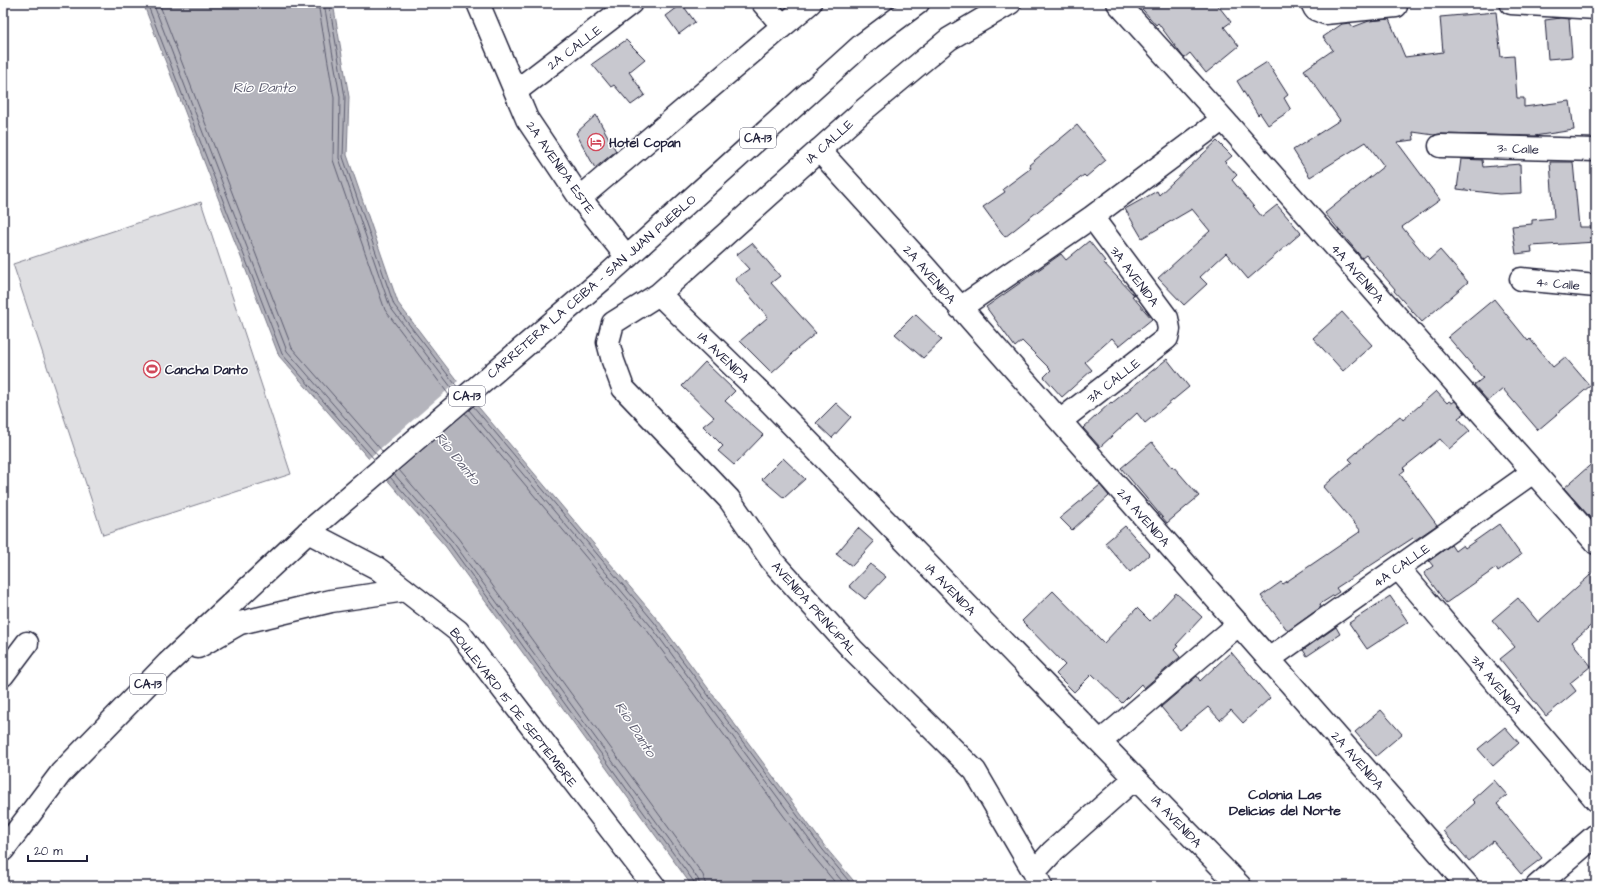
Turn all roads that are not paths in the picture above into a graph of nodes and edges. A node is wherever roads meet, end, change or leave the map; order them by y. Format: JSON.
{"nodes":[{"id":1,"x":478,"y":3,"type":"edge"},
{"id":2,"x":632,"y":3,"type":"edge"},
{"id":3,"x":763,"y":3,"type":"edge"},
{"id":4,"x":810,"y":3,"type":"edge"},
{"id":5,"x":918,"y":3,"type":"edge"},
{"id":6,"x":1010,"y":3,"type":"edge"},
{"id":7,"x":1118,"y":3,"type":"edge"},
{"id":8,"x":1511,"y":3,"type":"edge"},
{"id":9,"x":1314,"y":6,"type":"edge"},
{"id":10,"x":1396,"y":6,"type":"dead end"},
{"id":11,"x":1596,"y":8,"type":"edge"},
{"id":12,"x":782,"y":25,"type":"junction"},
{"id":13,"x":516,"y":91,"type":"junction"},
{"id":14,"x":1222,"y":119,"type":"junction"},
{"id":15,"x":1440,"y":146,"type":"dead end"},
{"id":16,"x":819,"y":150,"type":"junction"},
{"id":17,"x":1596,"y":150,"type":"edge"},
{"id":18,"x":580,"y":198,"type":"junction"},
{"id":19,"x":1092,"y":217,"type":"junction"},
{"id":20,"x":627,"y":257,"type":"junction"},
{"id":21,"x":1521,"y":279,"type":"dead end"},
{"id":22,"x":1596,"y":286,"type":"edge"},
{"id":23,"x":659,"y":294,"type":"junction"},
{"id":24,"x":960,"y":308,"type":"junction"},
{"id":25,"x":613,"y":323,"type":"joint"},
{"id":26,"x":1167,"y":338,"type":"joint"},
{"id":27,"x":1060,"y":421,"type":"junction"},
{"id":28,"x":1533,"y":472,"type":"junction"},
{"id":29,"x":308,"y":532,"type":"junction"},
{"id":30,"x":1596,"y":543,"type":"edge"},
{"id":31,"x":1398,"y":568,"type":"junction"},
{"id":32,"x":405,"y":590,"type":"junction"},
{"id":33,"x":1238,"y":624,"type":"junction"},
{"id":34,"x":27,"y":643,"type":"dead end"},
{"id":35,"x":1269,"y":659,"type":"junction"},
{"id":36,"x":168,"y":664,"type":"junction"},
{"id":37,"x":3,"y":675,"type":"edge"},
{"id":38,"x":1100,"y":742,"type":"junction"},
{"id":39,"x":1135,"y":778,"type":"junction"},
{"id":40,"x":1596,"y":800,"type":"edge"},
{"id":41,"x":1596,"y":834,"type":"edge"},
{"id":42,"x":3,"y":850,"type":"edge"},
{"id":43,"x":1037,"y":879,"type":"edge"},
{"id":44,"x":654,"y":886,"type":"edge"},
{"id":45,"x":1240,"y":886,"type":"edge"},
{"id":46,"x":1468,"y":886,"type":"edge"},
{"id":47,"x":1537,"y":886,"type":"edge"}],
"edges":[{"from":1,"to":13,"type":"street","name":"2A AVENIDA ESTE"},
{"from":2,"to":13,"type":"street","name":"2A CALLE"},
{"from":3,"to":12,"type":"street"},
{"from":4,"to":12,"type":"street"},
{"from":5,"to":20,"type":"street","name":"CARRETERA LA CEIBA - SAN JUAN PUEBLO","number":"CA-13"},
{"from":6,"to":16,"type":"street","name":"1A CALLE"},
{"from":7,"to":14,"type":"street","name":"4A AVENIDA"},
{"from":8,"to":11,"type":"street"},
{"from":9,"to":10,"type":"street"},
{"from":12,"to":18,"type":"street"},
{"from":13,"to":18,"type":"street","name":"2A AVENIDA ESTE"},
{"from":14,"to":19,"type":"street"},
{"from":14,"to":28,"type":"street","name":"4A AVENIDA"},
{"from":15,"to":17,"type":"street","name":"3ª Calle"},
{"from":16,"to":23,"type":"street","name":"1A CALLE"},
{"from":16,"to":24,"type":"street","name":"2A AVENIDA"},
{"from":18,"to":20,"type":"street","name":"2A AVENIDA ESTE"},
{"from":19,"to":24,"type":"street"},
{"from":19,"to":26,"type":"street","name":"3A AVENIDA"},
{"from":20,"to":29,"type":"street","name":"CARRETERA LA CEIBA - SAN JUAN PUEBLO","number":"CA-13"},
{"from":21,"to":22,"type":"street","name":"4ª Calle"},
{"from":23,"to":25,"type":"street","name":"1A CALLE"},
{"from":23,"to":38,"type":"street","name":"1A AVENIDA"},
{"from":24,"to":27,"type":"street","name":"2A AVENIDA"},
{"from":25,"to":43,"type":"street","name":"AVENIDA PRINCIPAL"},
{"from":26,"to":27,"type":"street","name":"3A CALLE"},
{"from":27,"to":33,"type":"street","name":"2A AVENIDA"},
{"from":28,"to":30,"type":"street","name":"4A AVENIDA"},
{"from":28,"to":31,"type":"street","name":"4A CALLE"},
{"from":29,"to":32,"type":"street","name":"BOULEVARD 15 DE SEPTIEMBRE"},
{"from":29,"to":36,"type":"street","name":"CARRETERA LA CEIBA - SAN JUAN PUEBLO","number":"CA-13"},
{"from":31,"to":35,"type":"street","name":"4A CALLE"},
{"from":31,"to":40,"type":"street","name":"3A AVENIDA"},
{"from":32,"to":36,"type":"street"},
{"from":32,"to":44,"type":"street","name":"BOULEVARD 15 DE SEPTIEMBRE"},
{"from":33,"to":35,"type":"street","name":"2A AVENIDA"},
{"from":33,"to":38,"type":"street"},
{"from":34,"to":37,"type":"street"},
{"from":35,"to":46,"type":"street","name":"2A AVENIDA"},
{"from":36,"to":42,"type":"street","name":"CARRETERA LA CEIBA - SAN JUAN PUEBLO","number":"CA-13"},
{"from":38,"to":39,"type":"street","name":"1A AVENIDA"},
{"from":39,"to":43,"type":"street"},
{"from":39,"to":45,"type":"street","name":"1A AVENIDA"},
{"from":41,"to":47,"type":"street"}]}
